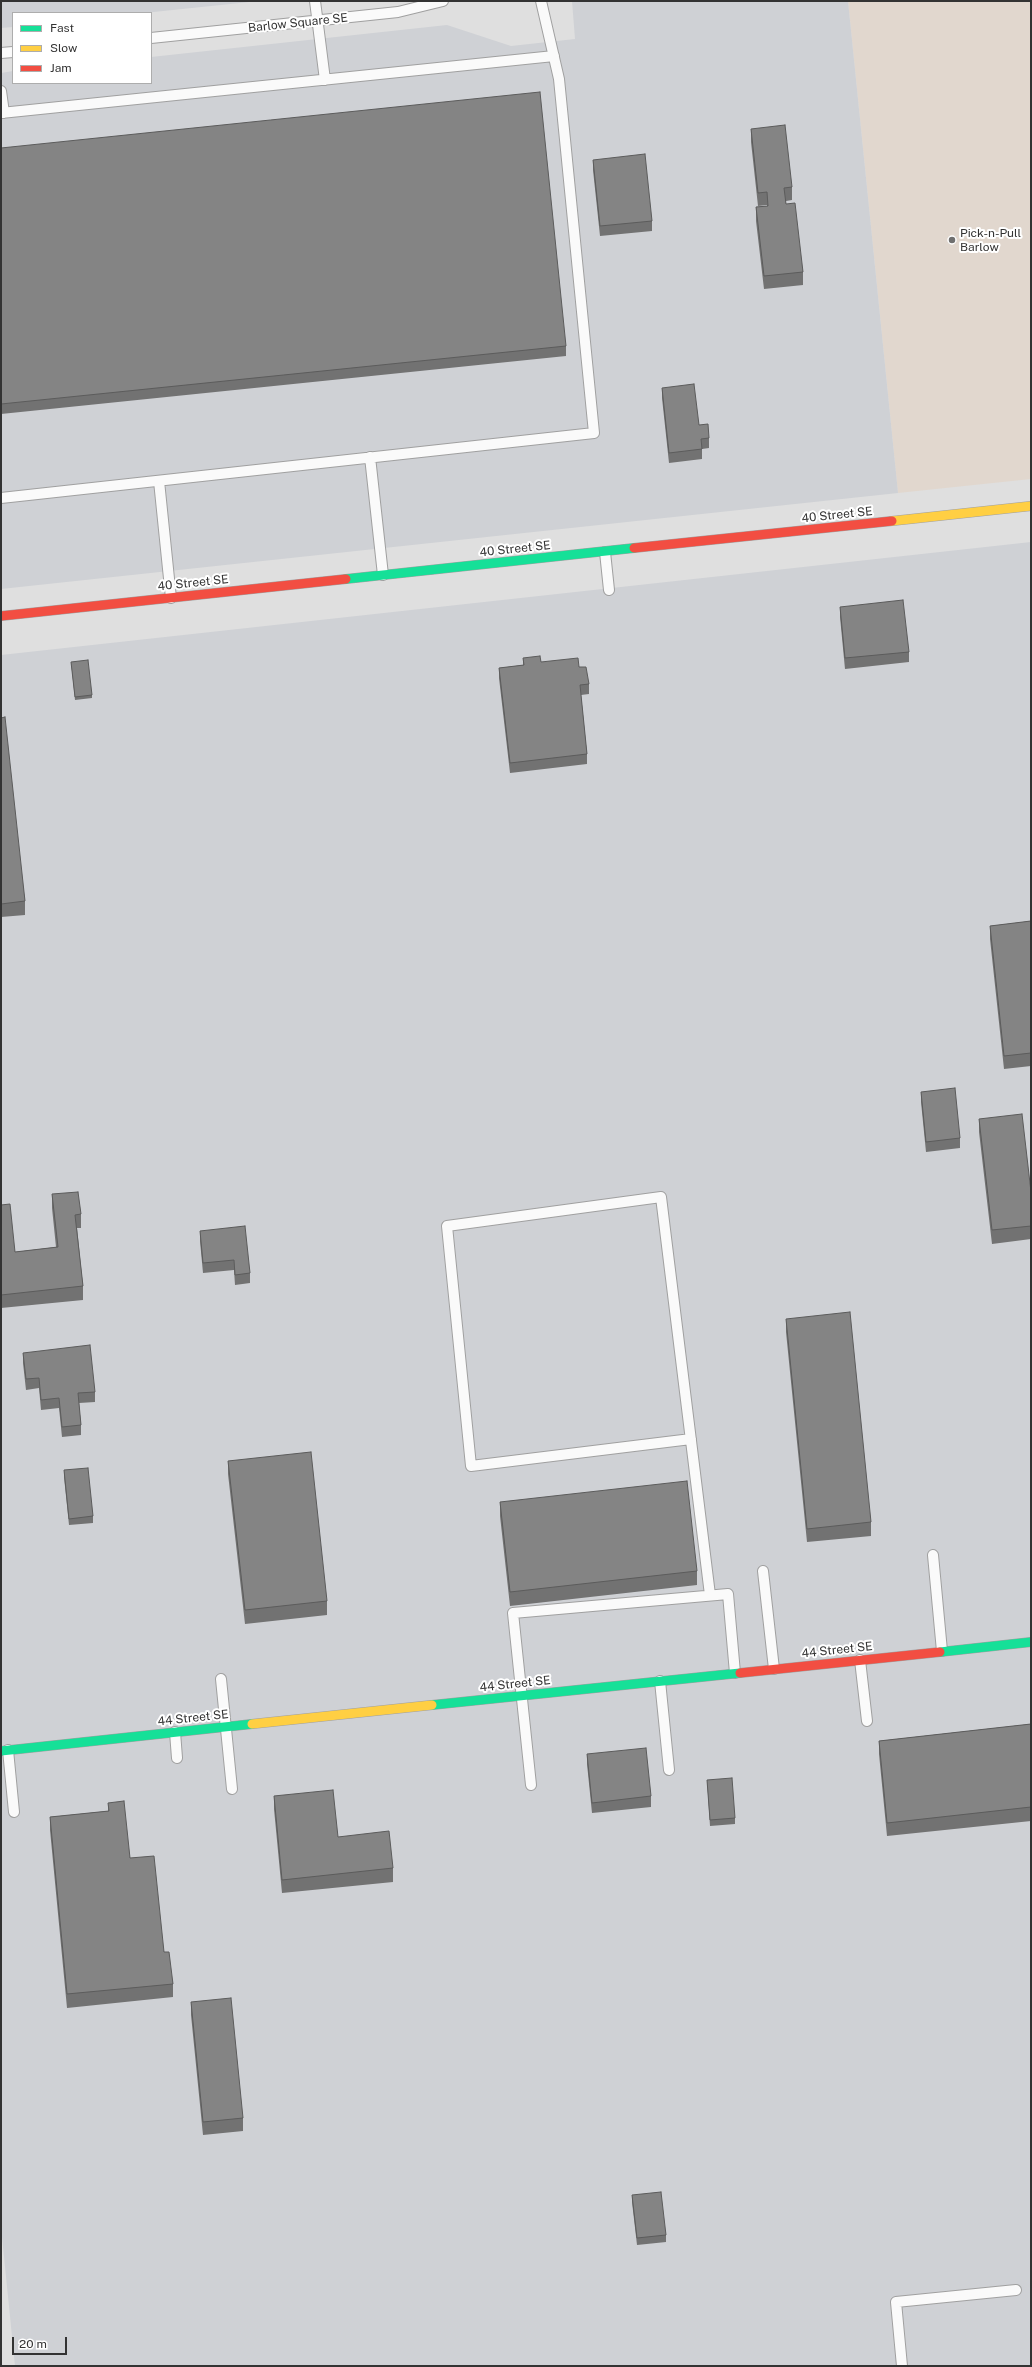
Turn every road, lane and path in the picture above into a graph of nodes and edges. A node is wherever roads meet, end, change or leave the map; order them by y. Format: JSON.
{"nodes":[{"id":1,"x":315,"y":1,"type":"edge"},
{"id":2,"x":443,"y":1,"type":"edge"},
{"id":3,"x":541,"y":1,"type":"edge"},
{"id":4,"x":317,"y":21,"type":"junction"},
{"id":5,"x":152,"y":38,"type":"edge"},
{"id":6,"x":12,"y":52,"type":"edge"},
{"id":7,"x":1,"y":53,"type":"edge"},
{"id":8,"x":554,"y":56,"type":"junction"},
{"id":9,"x":325,"y":80,"type":"junction"},
{"id":10,"x":1,"y":91,"type":"edge"},
{"id":11,"x":2,"y":113,"type":"edge"},
{"id":12,"x":370,"y":457,"type":"junction"},
{"id":13,"x":159,"y":481,"type":"junction"},
{"id":14,"x":1,"y":498,"type":"edge"},
{"id":15,"x":1031,"y":506,"type":"edge"},
{"id":16,"x":605,"y":552,"type":"junction"},
{"id":17,"x":383,"y":575,"type":"junction"},
{"id":18,"x":609,"y":590,"type":"dead end"},
{"id":19,"x":171,"y":598,"type":"junction"},
{"id":20,"x":1,"y":616,"type":"edge"},
{"id":21,"x":690,"y":1439,"type":"junction"},
{"id":22,"x":933,"y":1555,"type":"dead end"},
{"id":23,"x":763,"y":1571,"type":"dead end"},
{"id":24,"x":710,"y":1595,"type":"junction"},
{"id":25,"x":1031,"y":1642,"type":"edge"},
{"id":26,"x":942,"y":1651,"type":"junction"},
{"id":27,"x":860,"y":1660,"type":"junction"},
{"id":28,"x":774,"y":1669,"type":"junction"},
{"id":29,"x":736,"y":1673,"type":"junction"},
{"id":30,"x":221,"y":1679,"type":"dead end"},
{"id":31,"x":660,"y":1681,"type":"junction"},
{"id":32,"x":523,"y":1696,"type":"junction"},
{"id":33,"x":867,"y":1722,"type":"dead end"},
{"id":34,"x":226,"y":1727,"type":"junction"},
{"id":35,"x":175,"y":1732,"type":"junction"},
{"id":36,"x":4,"y":1750,"type":"edge"},
{"id":37,"x":177,"y":1758,"type":"dead end"},
{"id":38,"x":669,"y":1770,"type":"dead end"},
{"id":39,"x":531,"y":1784,"type":"dead end"},
{"id":40,"x":232,"y":1789,"type":"dead end"},
{"id":41,"x":14,"y":1812,"type":"dead end"},
{"id":42,"x":1016,"y":2290,"type":"dead end"},
{"id":43,"x":902,"y":2366,"type":"edge"}],
"edges":[{"from":1,"to":4,"type":"lane"},
{"from":2,"to":4,"type":"lane","name":"Barlow Square SE"},
{"from":3,"to":8,"type":"lane"},
{"from":4,"to":5,"type":"lane","name":"Barlow Square SE"},
{"from":4,"to":9,"type":"lane"},
{"from":6,"to":7,"type":"lane"},
{"from":8,"to":9,"type":"lane"},
{"from":8,"to":12,"type":"lane"},
{"from":9,"to":11,"type":"lane"},
{"from":10,"to":11,"type":"lane"},
{"from":12,"to":13,"type":"lane"},
{"from":12,"to":17,"type":"lane"},
{"from":13,"to":14,"type":"lane"},
{"from":13,"to":19,"type":"lane"},
{"from":15,"to":16,"type":"street","name":"40 Street SE"},
{"from":16,"to":17,"type":"street","name":"40 Street SE"},
{"from":16,"to":18,"type":"lane"},
{"from":17,"to":19,"type":"street","name":"40 Street SE"},
{"from":19,"to":20,"type":"street","name":"40 Street SE"},
{"from":21,"to":21,"type":"lane"},
{"from":21,"to":24,"type":"lane"},
{"from":22,"to":26,"type":"lane"},
{"from":23,"to":28,"type":"lane"},
{"from":24,"to":29,"type":"lane"},
{"from":24,"to":32,"type":"lane"},
{"from":25,"to":26,"type":"street","name":"44 Street SE"},
{"from":26,"to":27,"type":"street","name":"44 Street SE"},
{"from":27,"to":28,"type":"street","name":"44 Street SE"},
{"from":27,"to":33,"type":"lane"},
{"from":28,"to":29,"type":"street","name":"44 Street SE"},
{"from":29,"to":31,"type":"street","name":"44 Street SE"},
{"from":30,"to":34,"type":"lane"},
{"from":31,"to":32,"type":"street","name":"44 Street SE"},
{"from":31,"to":38,"type":"lane"},
{"from":32,"to":34,"type":"street","name":"44 Street SE"},
{"from":32,"to":39,"type":"lane"},
{"from":34,"to":35,"type":"street","name":"44 Street SE"},
{"from":34,"to":40,"type":"lane"},
{"from":35,"to":36,"type":"street","name":"44 Street SE"},
{"from":35,"to":37,"type":"lane"},
{"from":36,"to":41,"type":"lane"},
{"from":42,"to":43,"type":"lane"}]}
